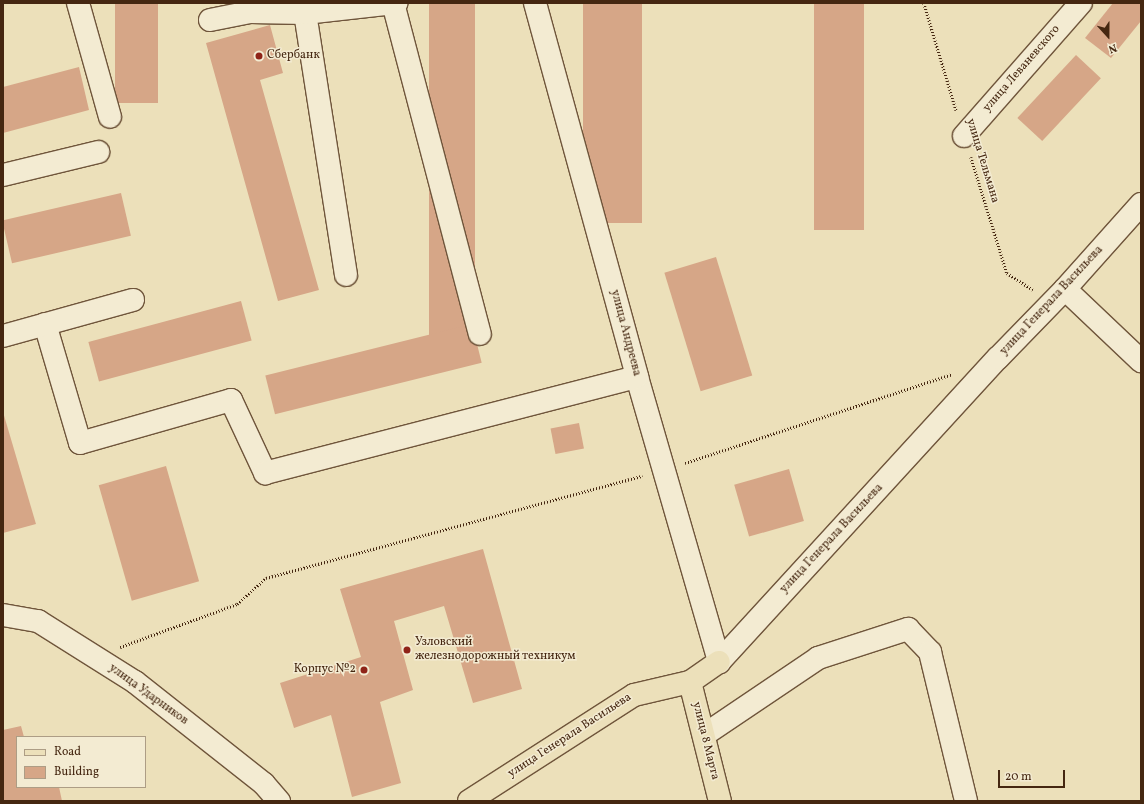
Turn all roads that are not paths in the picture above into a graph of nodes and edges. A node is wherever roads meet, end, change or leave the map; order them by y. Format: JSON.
{"nodes":[{"id":1,"x":78,"y":3,"type":"edge"},
{"id":2,"x":394,"y":3,"type":"edge"},
{"id":3,"x":535,"y":3,"type":"edge"},
{"id":4,"x":1081,"y":3,"type":"edge"},
{"id":5,"x":249,"y":7,"type":"edge"},
{"id":6,"x":305,"y":13,"type":"junction"},
{"id":7,"x":210,"y":20,"type":"dead end"},
{"id":8,"x":110,"y":117,"type":"dead end"},
{"id":9,"x":964,"y":136,"type":"road end"},
{"id":10,"x":98,"y":152,"type":"dead end"},
{"id":11,"x":3,"y":175,"type":"edge"},
{"id":12,"x":1141,"y":204,"type":"edge"},
{"id":13,"x":346,"y":275,"type":"dead end"},
{"id":14,"x":1058,"y":296,"type":"junction"},
{"id":15,"x":133,"y":300,"type":"dead end"},
{"id":16,"x":45,"y":324,"type":"junction"},
{"id":17,"x":480,"y":334,"type":"dead end"},
{"id":18,"x":3,"y":336,"type":"edge"},
{"id":19,"x":1141,"y":361,"type":"edge"},
{"id":20,"x":636,"y":376,"type":"junction"},
{"id":21,"x":3,"y":615,"type":"edge"},
{"id":22,"x":719,"y":662,"type":"junction"},
{"id":23,"x":690,"y":682,"type":"junction"},
{"id":24,"x":704,"y":735,"type":"junction"},
{"id":25,"x":279,"y":801,"type":"edge"},
{"id":26,"x":469,"y":801,"type":"edge"},
{"id":27,"x":720,"y":801,"type":"edge"},
{"id":28,"x":966,"y":801,"type":"edge"}],
"edges":[{"from":1,"to":8,"type":"street"},
{"from":2,"to":6,"type":"street"},
{"from":2,"to":17,"type":"street"},
{"from":3,"to":20,"type":"street","name":"улица Андреева"},
{"from":4,"to":9,"type":"street","name":"улица Леваневского"},
{"from":5,"to":6,"type":"street"},
{"from":5,"to":7,"type":"street"},
{"from":6,"to":13,"type":"street"},
{"from":10,"to":11,"type":"street"},
{"from":12,"to":14,"type":"street","name":"улица Генерала Васильева"},
{"from":14,"to":19,"type":"street"},
{"from":14,"to":22,"type":"street","name":"улица Генерала Васильева"},
{"from":15,"to":16,"type":"street"},
{"from":16,"to":18,"type":"street"},
{"from":16,"to":20,"type":"street"},
{"from":20,"to":22,"type":"street","name":"улица Андреева"},
{"from":21,"to":25,"type":"street","name":"улица Ударников"},
{"from":22,"to":23,"type":"main road","name":"улица Генерала Васильева"},
{"from":23,"to":24,"type":"main road","name":"улица 8 Марта"},
{"from":23,"to":26,"type":"main road","name":"улица Генерала Васильева"},
{"from":24,"to":27,"type":"main road","name":"улица 8 Марта"},
{"from":24,"to":28,"type":"street"}]}
